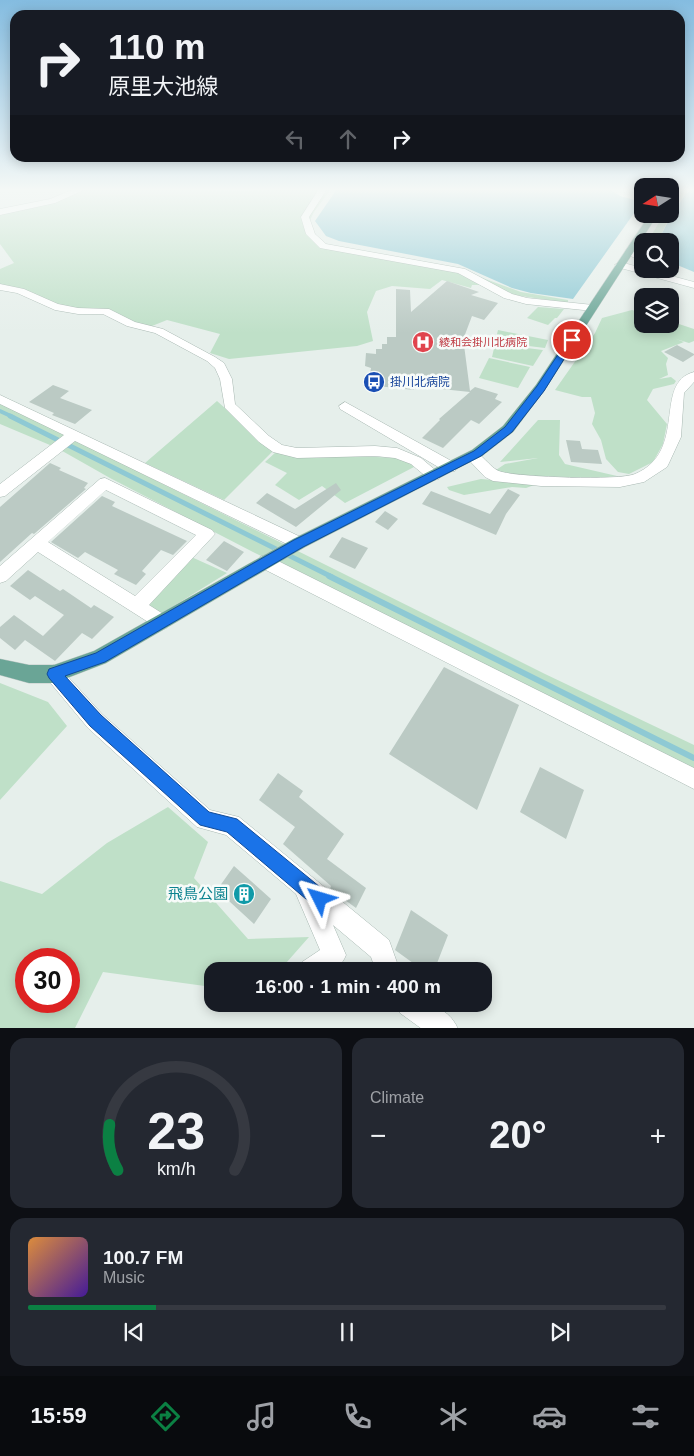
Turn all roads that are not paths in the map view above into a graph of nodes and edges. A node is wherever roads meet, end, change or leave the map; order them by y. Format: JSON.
{"nodes":[{"id":1,"x":312,"y":237,"type":"edge"},
{"id":2,"x":639,"y":237,"type":"edge"},
{"id":3,"x":629,"y":252,"type":"junction"},
{"id":4,"x":634,"y":254,"type":"edge"},
{"id":5,"x":620,"y":265,"type":"junction"},
{"id":6,"x":679,"y":273,"type":"edge"},
{"id":7,"x":694,"y":279,"type":"edge"},
{"id":8,"x":694,"y":285,"type":"edge"},
{"id":9,"x":0,"y":287,"type":"edge"},
{"id":10,"x":593,"y":308,"type":"junction"},
{"id":11,"x":694,"y":376,"type":"edge"},
{"id":12,"x":0,"y":399,"type":"edge"},
{"id":13,"x":345,"y":406,"type":"dead end"},
{"id":14,"x":73,"y":435,"type":"junction"},
{"id":15,"x":472,"y":456,"type":"junction"},
{"id":16,"x":450,"y":467,"type":"junction"},
{"id":17,"x":434,"y":475,"type":"junction"},
{"id":18,"x":0,"y":492,"type":"edge"},
{"id":19,"x":37,"y":543,"type":"junction"},
{"id":20,"x":297,"y":544,"type":"junction"},
{"id":21,"x":270,"y":560,"type":"junction"},
{"id":22,"x":0,"y":576,"type":"edge"},
{"id":23,"x":137,"y":606,"type":"junction"},
{"id":24,"x":162,"y":622,"type":"junction"},
{"id":25,"x":0,"y":667,"type":"edge"},
{"id":26,"x":54,"y":674,"type":"junction"},
{"id":27,"x":694,"y":779,"type":"edge"},
{"id":28,"x":304,"y":886,"type":"junction"},
{"id":29,"x":324,"y":962,"type":"edge"},
{"id":30,"x":385,"y":962,"type":"edge"},
{"id":31,"x":421,"y":1012,"type":"edge"},
{"id":32,"x":445,"y":1028,"type":"edge"}],
"edges":[{"from":1,"to":10,"type":"street"},
{"from":2,"to":3,"type":"main road"},
{"from":3,"to":4,"type":"street"},
{"from":3,"to":5,"type":"main road"},
{"from":5,"to":8,"type":"street"},
{"from":5,"to":10,"type":"main road"},
{"from":6,"to":7,"type":"street"},
{"from":9,"to":17,"type":"street"},
{"from":10,"to":15,"type":"main road"},
{"from":11,"to":15,"type":"street"},
{"from":12,"to":14,"type":"street"},
{"from":13,"to":16,"type":"street"},
{"from":14,"to":18,"type":"street"},
{"from":14,"to":20,"type":"street"},
{"from":15,"to":16,"type":"main road"},
{"from":16,"to":17,"type":"main road"},
{"from":17,"to":20,"type":"main road"},
{"from":19,"to":22,"type":"street"},
{"from":19,"to":23,"type":"street"},
{"from":19,"to":23,"type":"street"},
{"from":20,"to":21,"type":"main road"},
{"from":21,"to":24,"type":"main road"},
{"from":21,"to":27,"type":"street"},
{"from":23,"to":24,"type":"street"},
{"from":24,"to":26,"type":"main road"},
{"from":25,"to":26,"type":"main road"},
{"from":26,"to":28,"type":"street"},
{"from":28,"to":29,"type":"street"},
{"from":28,"to":30,"type":"street"},
{"from":31,"to":32,"type":"street"}]}
